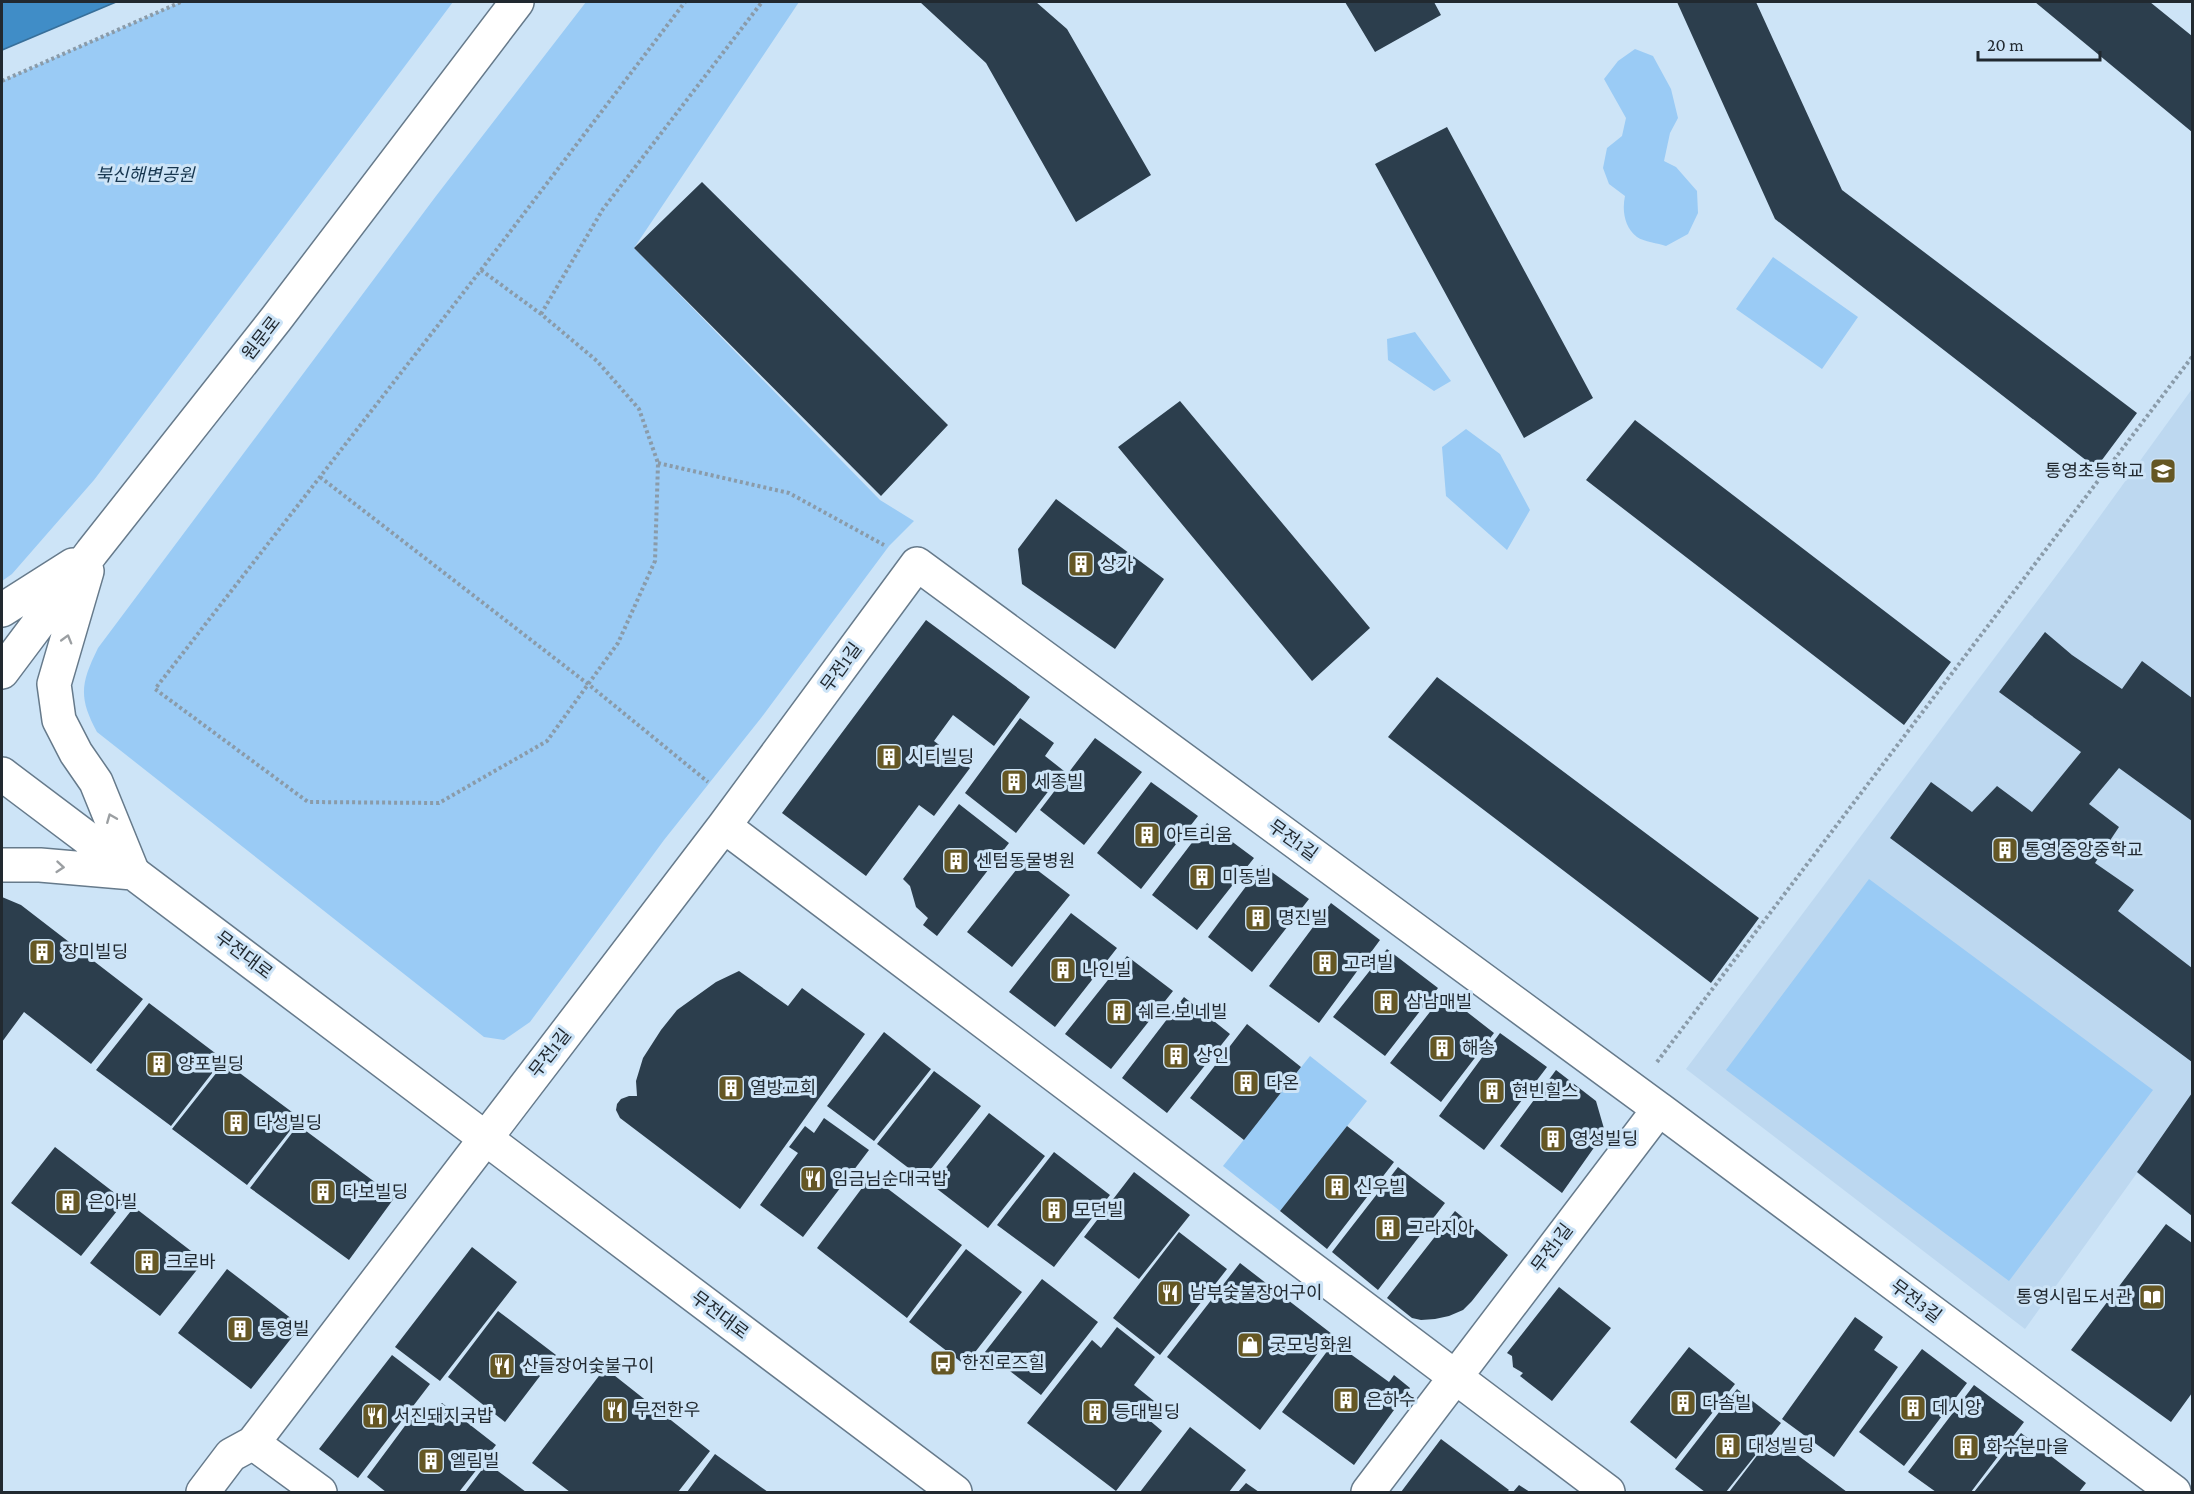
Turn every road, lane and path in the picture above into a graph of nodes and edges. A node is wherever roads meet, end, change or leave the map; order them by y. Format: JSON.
{"nodes":[{"id":1,"x":181,"y":2,"type":"edge"},
{"id":2,"x":517,"y":2,"type":"edge"},
{"id":3,"x":685,"y":2,"type":"edge"},
{"id":4,"x":762,"y":2,"type":"edge"},
{"id":5,"x":2,"y":81,"type":"edge"},
{"id":6,"x":482,"y":270,"type":"junction"},
{"id":7,"x":541,"y":314,"type":"junction"},
{"id":8,"x":2193,"y":357,"type":"edge"},
{"id":9,"x":658,"y":463,"type":"junction"},
{"id":10,"x":320,"y":477,"type":"junction"},
{"id":11,"x":92,"y":552,"type":"junction"},
{"id":12,"x":917,"y":564,"type":"junction"},
{"id":13,"x":2,"y":610,"type":"edge"},
{"id":14,"x":2,"y":672,"type":"edge"},
{"id":15,"x":588,"y":684,"type":"junction"},
{"id":16,"x":2,"y":774,"type":"edge"},
{"id":17,"x":731,"y":816,"type":"junction"},
{"id":18,"x":2,"y":865,"type":"edge"},
{"id":19,"x":134,"y":873,"type":"junction"},
{"id":20,"x":1647,"y":1100,"type":"junction"},
{"id":21,"x":485,"y":1137,"type":"junction"},
{"id":22,"x":1454,"y":1376,"type":"junction"},
{"id":23,"x":254,"y":1443,"type":"junction"},
{"id":24,"x":203,"y":1492,"type":"edge"},
{"id":25,"x":320,"y":1492,"type":"edge"},
{"id":26,"x":955,"y":1492,"type":"edge"},
{"id":27,"x":1368,"y":1492,"type":"edge"},
{"id":28,"x":1608,"y":1492,"type":"edge"},
{"id":29,"x":2174,"y":1492,"type":"edge"}],
"edges":[{"from":1,"to":5,"type":"path"},
{"from":2,"to":11,"type":"street","name":"원문로"},
{"from":3,"to":6,"type":"path"},
{"from":4,"to":7,"type":"path"},
{"from":6,"to":7,"type":"path"},
{"from":6,"to":10,"type":"path"},
{"from":7,"to":9,"type":"path"},
{"from":8,"to":20,"type":"path"},
{"from":9,"to":12,"type":"path"},
{"from":9,"to":15,"type":"path"},
{"from":10,"to":15,"type":"path"},
{"from":10,"to":15,"type":"path"},
{"from":11,"to":13,"type":"street"},
{"from":11,"to":14,"type":"street","name":"원문로"},
{"from":19,"to":11,"type":"street","one_way":true},
{"from":12,"to":17,"type":"street","name":"무전1길"},
{"from":12,"to":20,"type":"street","name":"무전1길"},
{"from":15,"to":17,"type":"path"},
{"from":16,"to":19,"type":"street","name":"무전대로"},
{"from":17,"to":21,"type":"street","name":"무전1길"},
{"from":17,"to":22,"type":"street"},
{"from":18,"to":19,"type":"street","one_way":true},
{"from":19,"to":21,"type":"street","name":"무전대로"},
{"from":20,"to":22,"type":"street","name":"무전1길"},
{"from":20,"to":29,"type":"street","name":"무전3길"},
{"from":21,"to":23,"type":"street"},
{"from":21,"to":26,"type":"street","name":"무전대로"},
{"from":22,"to":27,"type":"street","name":"무전1길"},
{"from":22,"to":28,"type":"street"},
{"from":23,"to":24,"type":"street"},
{"from":23,"to":25,"type":"street"}]}
